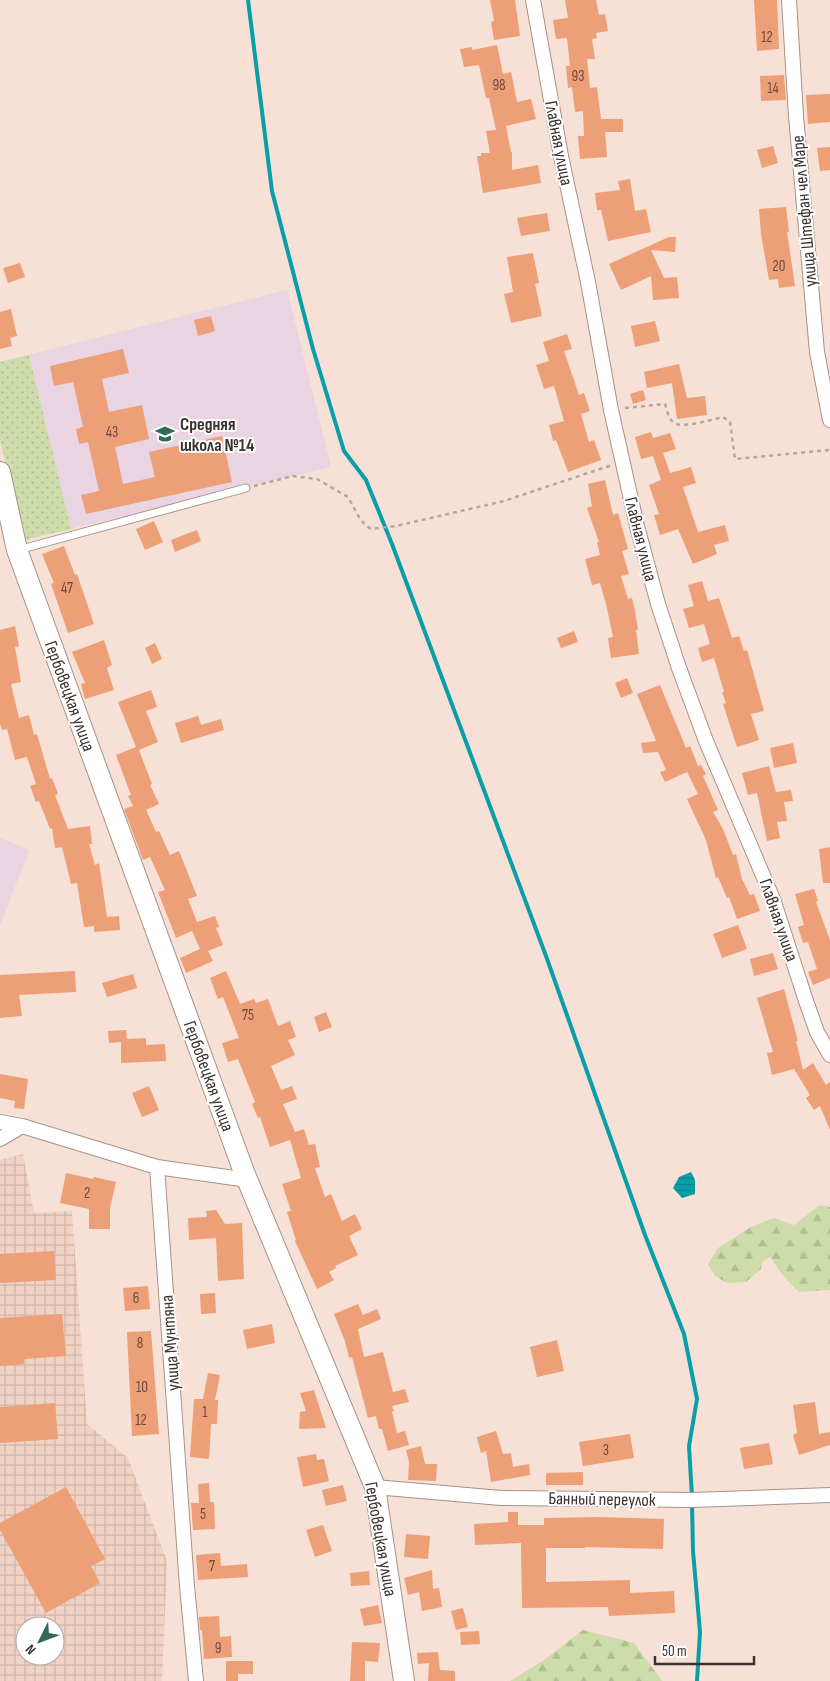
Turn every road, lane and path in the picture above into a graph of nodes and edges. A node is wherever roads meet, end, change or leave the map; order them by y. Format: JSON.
{"nodes":[{"id":1,"x":533,"y":0,"type":"edge"},
{"id":2,"x":789,"y":0,"type":"edge"},
{"id":3,"x":611,"y":410,"type":"junction"},
{"id":4,"x":830,"y":420,"type":"edge"},
{"id":5,"x":830,"y":450,"type":"edge"},
{"id":6,"x":623,"y":462,"type":"junction"},
{"id":7,"x":0,"y":472,"type":"edge"},
{"id":8,"x":246,"y":488,"type":"joint"},
{"id":9,"x":17,"y":550,"type":"junction"},
{"id":10,"x":830,"y":1056,"type":"edge"},
{"id":11,"x":0,"y":1122,"type":"edge"},
{"id":12,"x":22,"y":1126,"type":"junction"},
{"id":13,"x":0,"y":1139,"type":"edge"},
{"id":14,"x":157,"y":1167,"type":"junction"},
{"id":15,"x":248,"y":1180,"type":"junction"},
{"id":16,"x":375,"y":1487,"type":"junction"},
{"id":17,"x":830,"y":1495,"type":"edge"},
{"id":18,"x":196,"y":1681,"type":"edge"},
{"id":19,"x":404,"y":1681,"type":"edge"}],
"edges":[{"from":1,"to":3,"type":"street","name":"Главная улица"},
{"from":2,"to":4,"type":"street","name":"улица Штефан чел Маре"},
{"from":3,"to":5,"type":"path"},
{"from":3,"to":6,"type":"street","name":"Главная улица"},
{"from":6,"to":8,"type":"path"},
{"from":6,"to":10,"type":"street","name":"Главная улица"},
{"from":7,"to":9,"type":"street","name":"Гербовецкая улица"},
{"from":8,"to":9,"type":"lane"},
{"from":9,"to":15,"type":"street","name":"Гербовецкая улица"},
{"from":11,"to":12,"type":"street"},
{"from":12,"to":13,"type":"street"},
{"from":12,"to":14,"type":"street"},
{"from":14,"to":15,"type":"street"},
{"from":14,"to":18,"type":"street","name":"улица Мунтяна"},
{"from":15,"to":16,"type":"street","name":"Гербовецкая улица"},
{"from":16,"to":17,"type":"street","name":"Банный переулок"},
{"from":16,"to":19,"type":"street","name":"Гербовецкая улица"}]}
